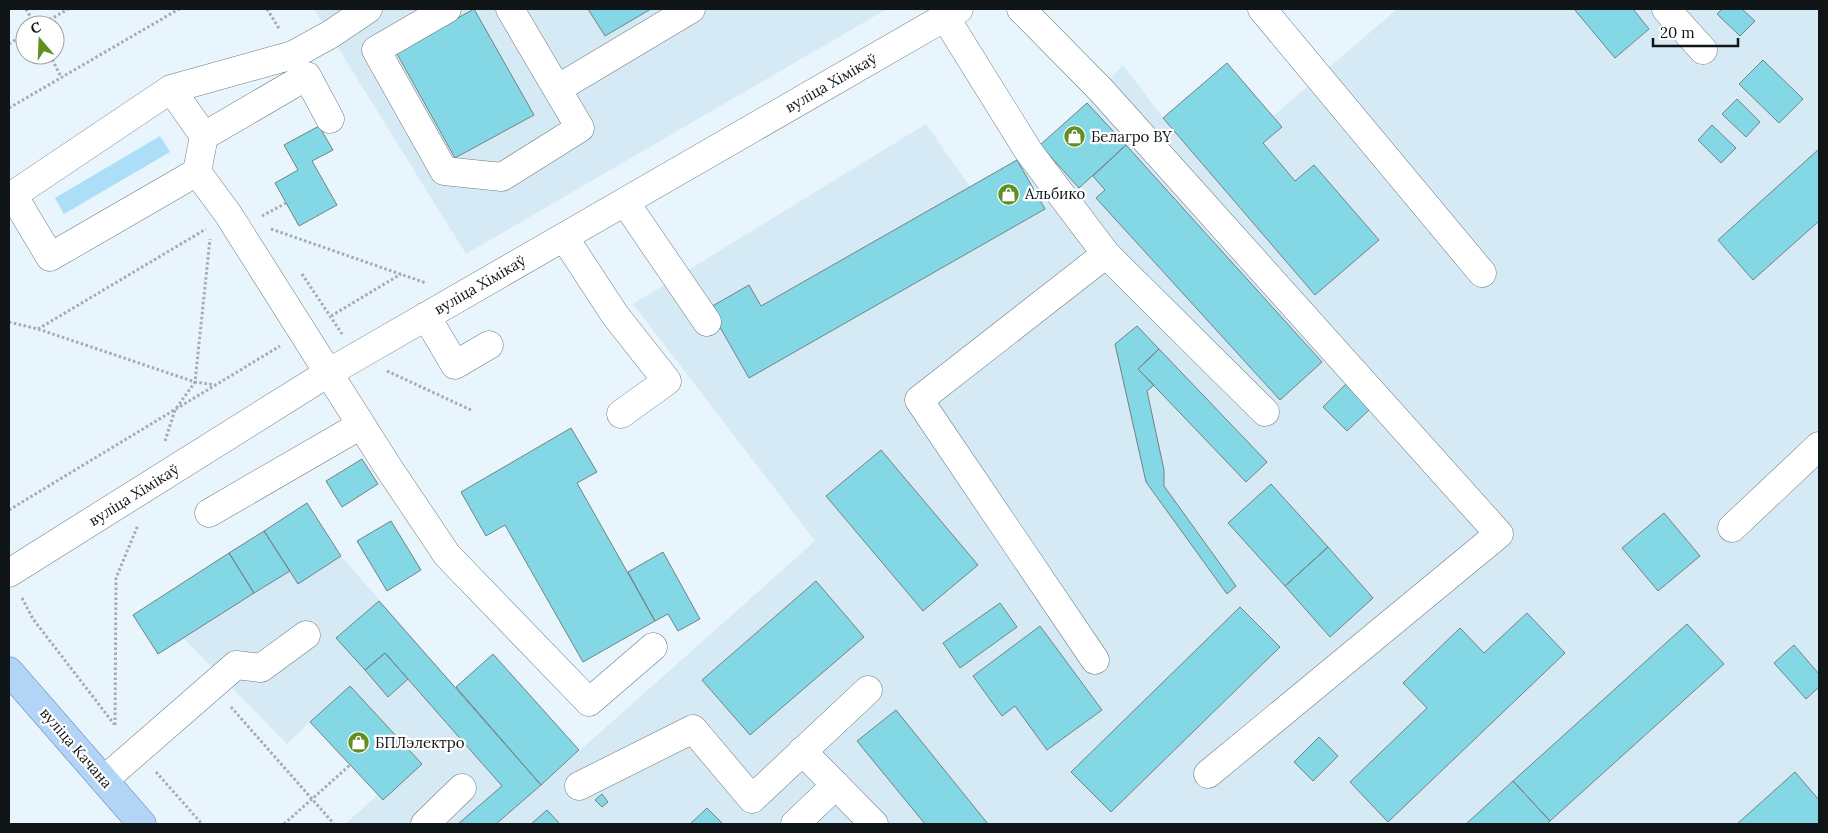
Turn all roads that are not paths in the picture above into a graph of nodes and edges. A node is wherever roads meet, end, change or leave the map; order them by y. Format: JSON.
{"nodes":[{"id":1,"x":368,"y":9,"type":"edge"},
{"id":2,"x":447,"y":9,"type":"edge"},
{"id":3,"x":510,"y":9,"type":"edge"},
{"id":4,"x":691,"y":9,"type":"edge"},
{"id":5,"x":1021,"y":9,"type":"edge"},
{"id":6,"x":1262,"y":9,"type":"edge"},
{"id":7,"x":1666,"y":9,"type":"edge"},
{"id":8,"x":952,"y":13,"type":"edge"},
{"id":9,"x":1703,"y":50,"type":"dead end"},
{"id":10,"x":171,"y":89,"type":"junction"},
{"id":11,"x":557,"y":89,"type":"junction"},
{"id":12,"x":330,"y":119,"type":"dead end"},
{"id":13,"x":204,"y":136,"type":"junction"},
{"id":14,"x":197,"y":172,"type":"junction"},
{"id":15,"x":11,"y":197,"type":"edge"},
{"id":16,"x":625,"y":202,"type":"junction"},
{"id":17,"x":564,"y":237,"type":"junction"},
{"id":18,"x":1106,"y":254,"type":"junction"},
{"id":19,"x":1482,"y":273,"type":"dead end"},
{"id":20,"x":426,"y":316,"type":"junction"},
{"id":21,"x":707,"y":322,"type":"dead end"},
{"id":22,"x":489,"y":345,"type":"dead end"},
{"id":23,"x":328,"y":373,"type":"junction"},
{"id":24,"x":1264,"y":412,"type":"dead end"},
{"id":25,"x":621,"y":414,"type":"dead end"},
{"id":26,"x":361,"y":426,"type":"junction"},
{"id":27,"x":1819,"y":446,"type":"edge"},
{"id":28,"x":209,"y":513,"type":"dead end"},
{"id":29,"x":1732,"y":528,"type":"dead end"},
{"id":30,"x":9,"y":573,"type":"edge"},
{"id":31,"x":306,"y":635,"type":"dead end"},
{"id":32,"x":653,"y":647,"type":"dead end"},
{"id":33,"x":1095,"y":660,"type":"dead end"},
{"id":34,"x":9,"y":671,"type":"edge"},
{"id":35,"x":868,"y":690,"type":"dead end"},
{"id":36,"x":802,"y":751,"type":"junction"},
{"id":37,"x":1208,"y":774,"type":"dead end"},
{"id":38,"x":104,"y":780,"type":"junction"},
{"id":39,"x":836,"y":785,"type":"junction"},
{"id":40,"x":579,"y":786,"type":"dead end"},
{"id":41,"x":462,"y":788,"type":"dead end"},
{"id":42,"x":142,"y":824,"type":"edge"},
{"id":43,"x":424,"y":824,"type":"edge"},
{"id":44,"x":795,"y":824,"type":"edge"},
{"id":45,"x":874,"y":824,"type":"edge"}],
"edges":[{"from":1,"to":10,"type":"street"},
{"from":2,"to":11,"type":"street"},
{"from":3,"to":11,"type":"street"},
{"from":4,"to":11,"type":"street"},
{"from":5,"to":37,"type":"street"},
{"from":6,"to":19,"type":"street"},
{"from":7,"to":9,"type":"street"},
{"from":8,"to":16,"type":"street","name":"вуліца Хімікаў"},
{"from":8,"to":18,"type":"street"},
{"from":10,"to":13,"type":"street"},
{"from":10,"to":15,"type":"street"},
{"from":12,"to":13,"type":"street"},
{"from":13,"to":14,"type":"street"},
{"from":14,"to":15,"type":"street"},
{"from":14,"to":23,"type":"street"},
{"from":16,"to":17,"type":"street","name":"вуліца Хімікаў"},
{"from":16,"to":21,"type":"street"},
{"from":17,"to":20,"type":"street","name":"вуліца Хімікаў"},
{"from":17,"to":25,"type":"street"},
{"from":18,"to":24,"type":"street"},
{"from":18,"to":33,"type":"street"},
{"from":20,"to":22,"type":"street"},
{"from":20,"to":23,"type":"street","name":"вуліца Хімікаў"},
{"from":23,"to":26,"type":"street"},
{"from":23,"to":30,"type":"street","name":"вуліца Хімікаў"},
{"from":26,"to":28,"type":"street"},
{"from":26,"to":32,"type":"street"},
{"from":27,"to":29,"type":"street"},
{"from":31,"to":38,"type":"street"},
{"from":34,"to":38,"type":"main road","name":"вуліца Качана"},
{"from":35,"to":36,"type":"street"},
{"from":36,"to":39,"type":"street"},
{"from":36,"to":40,"type":"street"},
{"from":38,"to":42,"type":"main road","name":"вуліца Качана"},
{"from":39,"to":44,"type":"street"},
{"from":39,"to":45,"type":"street"},
{"from":41,"to":43,"type":"street"}]}
